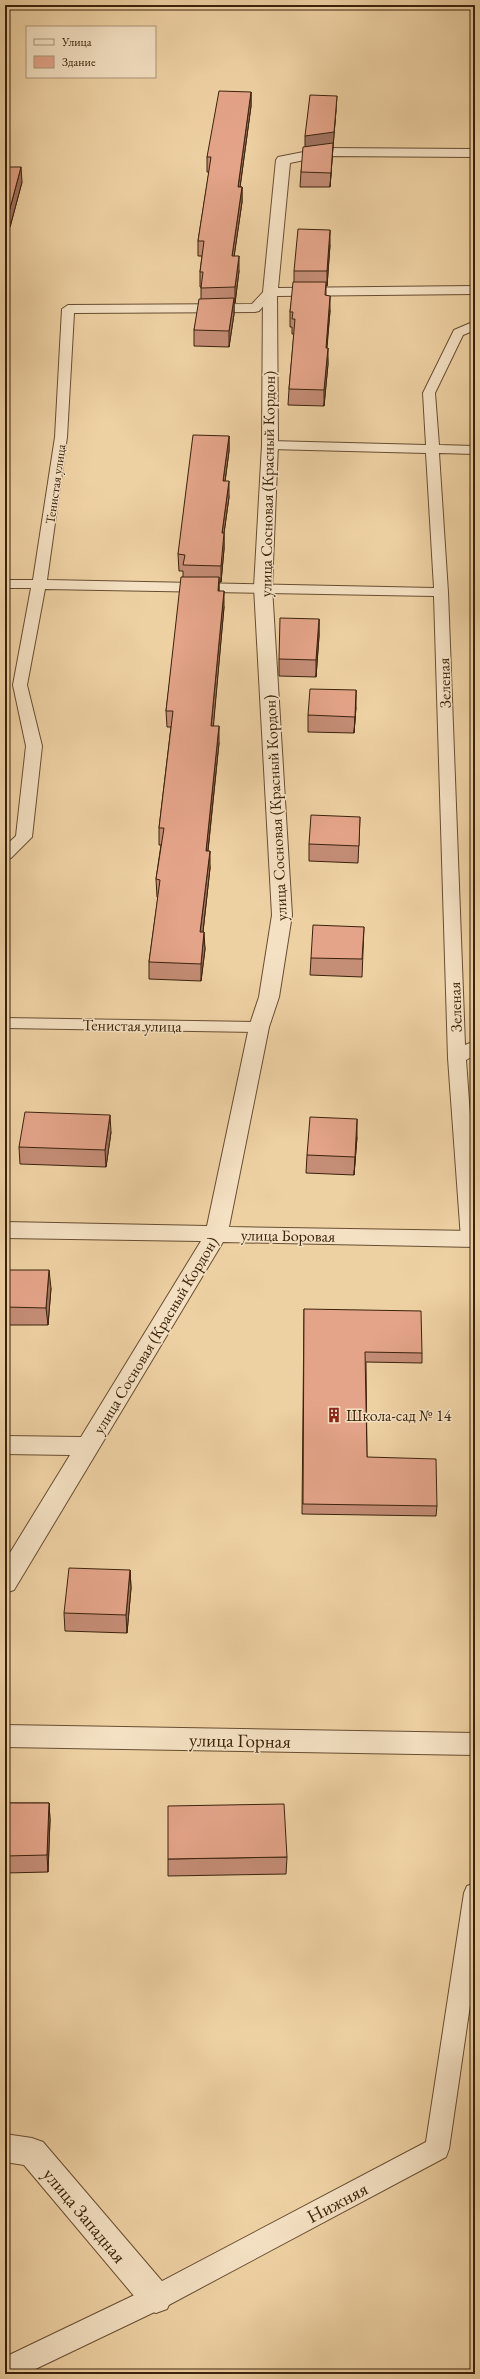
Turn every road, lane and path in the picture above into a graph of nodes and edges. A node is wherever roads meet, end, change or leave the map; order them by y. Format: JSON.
{"nodes":[{"id":1,"x":475,"y":153,"type":"edge"},
{"id":2,"x":475,"y":290,"type":"edge"},
{"id":3,"x":270,"y":292,"type":"junction"},
{"id":4,"x":475,"y":326,"type":"edge"},
{"id":5,"x":270,"y":445,"type":"junction"},
{"id":6,"x":432,"y":450,"type":"junction"},
{"id":7,"x":475,"y":450,"type":"edge"},
{"id":8,"x":5,"y":584,"type":"edge"},
{"id":9,"x":39,"y":585,"type":"junction"},
{"id":10,"x":263,"y":587,"type":"junction"},
{"id":11,"x":441,"y":592,"type":"junction"},
{"id":12,"x":5,"y":855,"type":"edge"},
{"id":13,"x":5,"y":1023,"type":"edge"},
{"id":14,"x":259,"y":1027,"type":"junction"},
{"id":15,"x":475,"y":1047,"type":"edge"},
{"id":16,"x":457,"y":1058,"type":"junction"},
{"id":17,"x":5,"y":1230,"type":"edge"},
{"id":18,"x":217,"y":1233,"type":"junction"},
{"id":19,"x":473,"y":1239,"type":"edge"},
{"id":20,"x":5,"y":1445,"type":"edge"},
{"id":21,"x":87,"y":1446,"type":"junction"},
{"id":22,"x":5,"y":1583,"type":"edge"},
{"id":23,"x":5,"y":1736,"type":"edge"},
{"id":24,"x":475,"y":1744,"type":"edge"},
{"id":25,"x":475,"y":1893,"type":"edge"},
{"id":26,"x":5,"y":2148,"type":"edge"},
{"id":27,"x":156,"y":2298,"type":"junction"},
{"id":28,"x":5,"y":2370,"type":"edge"}],
"edges":[{"from":1,"to":3,"type":"street","name":"улица Сосновая (Красный Кордон)"},
{"from":2,"to":3,"type":"street"},
{"from":3,"to":5,"type":"street","name":"улица Сосновая (Красный Кордон)"},
{"from":3,"to":9,"type":"lane","name":"Тенистая улица"},
{"from":4,"to":6,"type":"lane","name":"Зеленая"},
{"from":5,"to":6,"type":"lane"},
{"from":5,"to":10,"type":"street","name":"улица Сосновая (Красный Кордон)"},
{"from":6,"to":7,"type":"lane"},
{"from":6,"to":11,"type":"lane","name":"Зеленая"},
{"from":8,"to":9,"type":"lane"},
{"from":9,"to":10,"type":"lane"},
{"from":9,"to":12,"type":"lane","name":"Тенистая улица"},
{"from":10,"to":11,"type":"lane"},
{"from":10,"to":14,"type":"street","name":"улица Сосновая (Красный Кордон)"},
{"from":11,"to":16,"type":"lane","name":"Зеленая"},
{"from":13,"to":14,"type":"lane","name":"Тенистая улица"},
{"from":14,"to":18,"type":"street","name":"улица Сосновая (Красный Кордон)"},
{"from":15,"to":16,"type":"lane","name":"Зеленая"},
{"from":16,"to":19,"type":"lane","name":"Зеленая"},
{"from":17,"to":18,"type":"street","name":"улица Боровая"},
{"from":18,"to":19,"type":"street","name":"улица Боровая"},
{"from":18,"to":21,"type":"street","name":"улица Сосновая (Красный Кордон)"},
{"from":20,"to":21,"type":"street"},
{"from":21,"to":22,"type":"street","name":"улица Сосновая (Красный Кордон)"},
{"from":23,"to":24,"type":"street","name":"улица Горная"},
{"from":25,"to":27,"type":"lane","name":"Нижняя"},
{"from":26,"to":27,"type":"street","name":"улица Западная"},
{"from":27,"to":28,"type":"lane","name":"Нижняя"}]}
